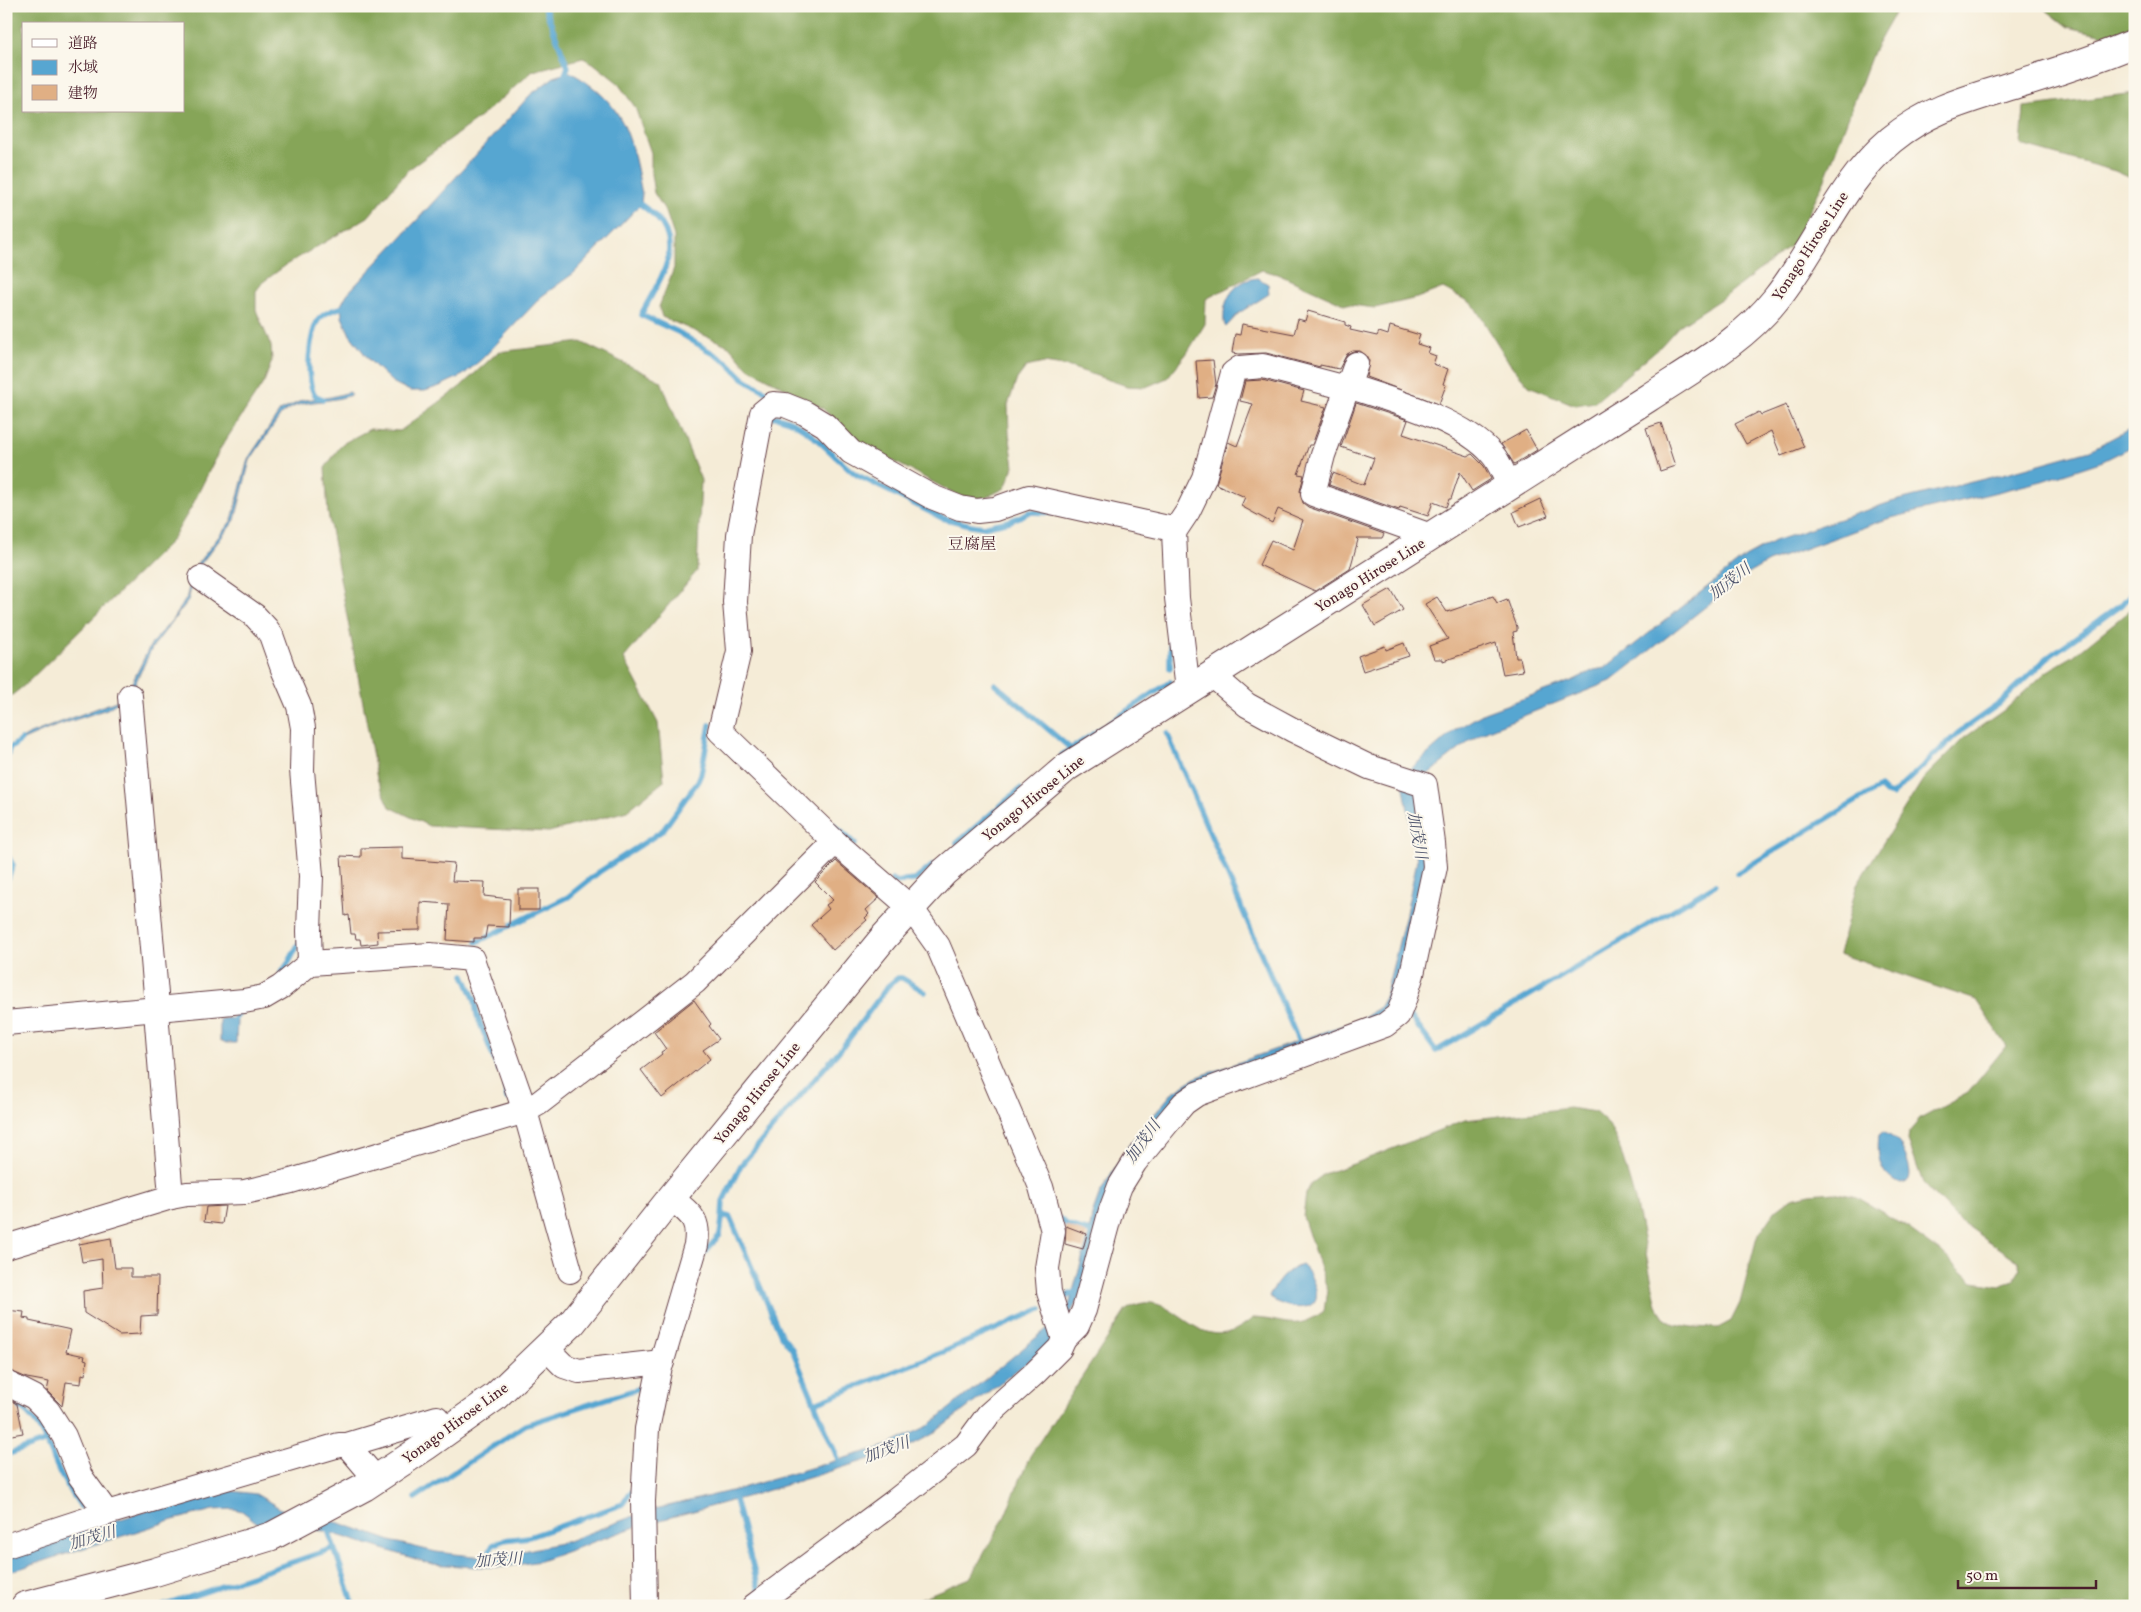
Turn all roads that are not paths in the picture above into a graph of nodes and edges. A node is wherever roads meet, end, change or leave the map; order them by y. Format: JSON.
{"nodes":[{"id":1,"x":2135,"y":43,"type":"edge"},
{"id":2,"x":1350,"y":379,"type":"junction"},
{"id":3,"x":1510,"y":486,"type":"junction"},
{"id":4,"x":1174,"y":532,"type":"junction"},
{"id":5,"x":1431,"y":536,"type":"junction"},
{"id":6,"x":201,"y":578,"type":"dead end"},
{"id":7,"x":1212,"y":674,"type":"junction"},
{"id":8,"x":1188,"y":690,"type":"junction"},
{"id":9,"x":130,"y":696,"type":"dead end"},
{"id":10,"x":835,"y":842,"type":"junction"},
{"id":11,"x":911,"y":908,"type":"junction"},
{"id":12,"x":310,"y":963,"type":"junction"},
{"id":13,"x":157,"y":1009,"type":"junction"},
{"id":14,"x":6,"y":1023,"type":"edge"},
{"id":15,"x":525,"y":1111,"type":"junction"},
{"id":16,"x":171,"y":1197,"type":"junction"},
{"id":17,"x":671,"y":1198,"type":"junction"},
{"id":18,"x":6,"y":1248,"type":"edge"},
{"id":19,"x":570,"y":1271,"type":"dead end"},
{"id":20,"x":1064,"y":1339,"type":"junction"},
{"id":21,"x":546,"y":1348,"type":"junction"},
{"id":22,"x":662,"y":1362,"type":"junction"},
{"id":23,"x":6,"y":1383,"type":"edge"},
{"id":24,"x":437,"y":1418,"type":"dead end"},
{"id":25,"x":347,"y":1445,"type":"junction"},
{"id":26,"x":376,"y":1479,"type":"junction"},
{"id":27,"x":107,"y":1513,"type":"junction"},
{"id":28,"x":6,"y":1546,"type":"edge"},
{"id":29,"x":762,"y":1604,"type":"edge"},
{"id":30,"x":25,"y":1606,"type":"edge"},
{"id":31,"x":645,"y":1606,"type":"edge"}],
"edges":[{"from":1,"to":3,"type":"main road","name":"Yonago Hirose Line"},
{"from":2,"to":3,"type":"street"},
{"from":2,"to":4,"type":"street"},
{"from":2,"to":5,"type":"street"},
{"from":3,"to":5,"type":"main road","name":"Yonago Hirose Line"},
{"from":4,"to":8,"type":"street"},
{"from":4,"to":10,"type":"street"},
{"from":5,"to":7,"type":"main road","name":"Yonago Hirose Line"},
{"from":6,"to":12,"type":"street"},
{"from":7,"to":8,"type":"main road","name":"Yonago Hirose Line"},
{"from":7,"to":20,"type":"street"},
{"from":8,"to":11,"type":"main road","name":"Yonago Hirose Line"},
{"from":9,"to":13,"type":"street"},
{"from":10,"to":11,"type":"street"},
{"from":10,"to":15,"type":"street"},
{"from":11,"to":17,"type":"main road","name":"Yonago Hirose Line"},
{"from":11,"to":20,"type":"street"},
{"from":12,"to":13,"type":"street"},
{"from":12,"to":15,"type":"street"},
{"from":13,"to":14,"type":"street"},
{"from":13,"to":16,"type":"street"},
{"from":15,"to":16,"type":"street"},
{"from":15,"to":19,"type":"street"},
{"from":16,"to":18,"type":"street"},
{"from":17,"to":21,"type":"main road","name":"Yonago Hirose Line"},
{"from":17,"to":22,"type":"street"},
{"from":20,"to":29,"type":"street"},
{"from":21,"to":22,"type":"street"},
{"from":21,"to":26,"type":"main road","name":"Yonago Hirose Line"},
{"from":22,"to":31,"type":"street"},
{"from":23,"to":27,"type":"street"},
{"from":24,"to":25,"type":"street"},
{"from":25,"to":26,"type":"street"},
{"from":25,"to":27,"type":"street"},
{"from":26,"to":30,"type":"main road","name":"Yonago Hirose Line"},
{"from":27,"to":28,"type":"street"}]}
